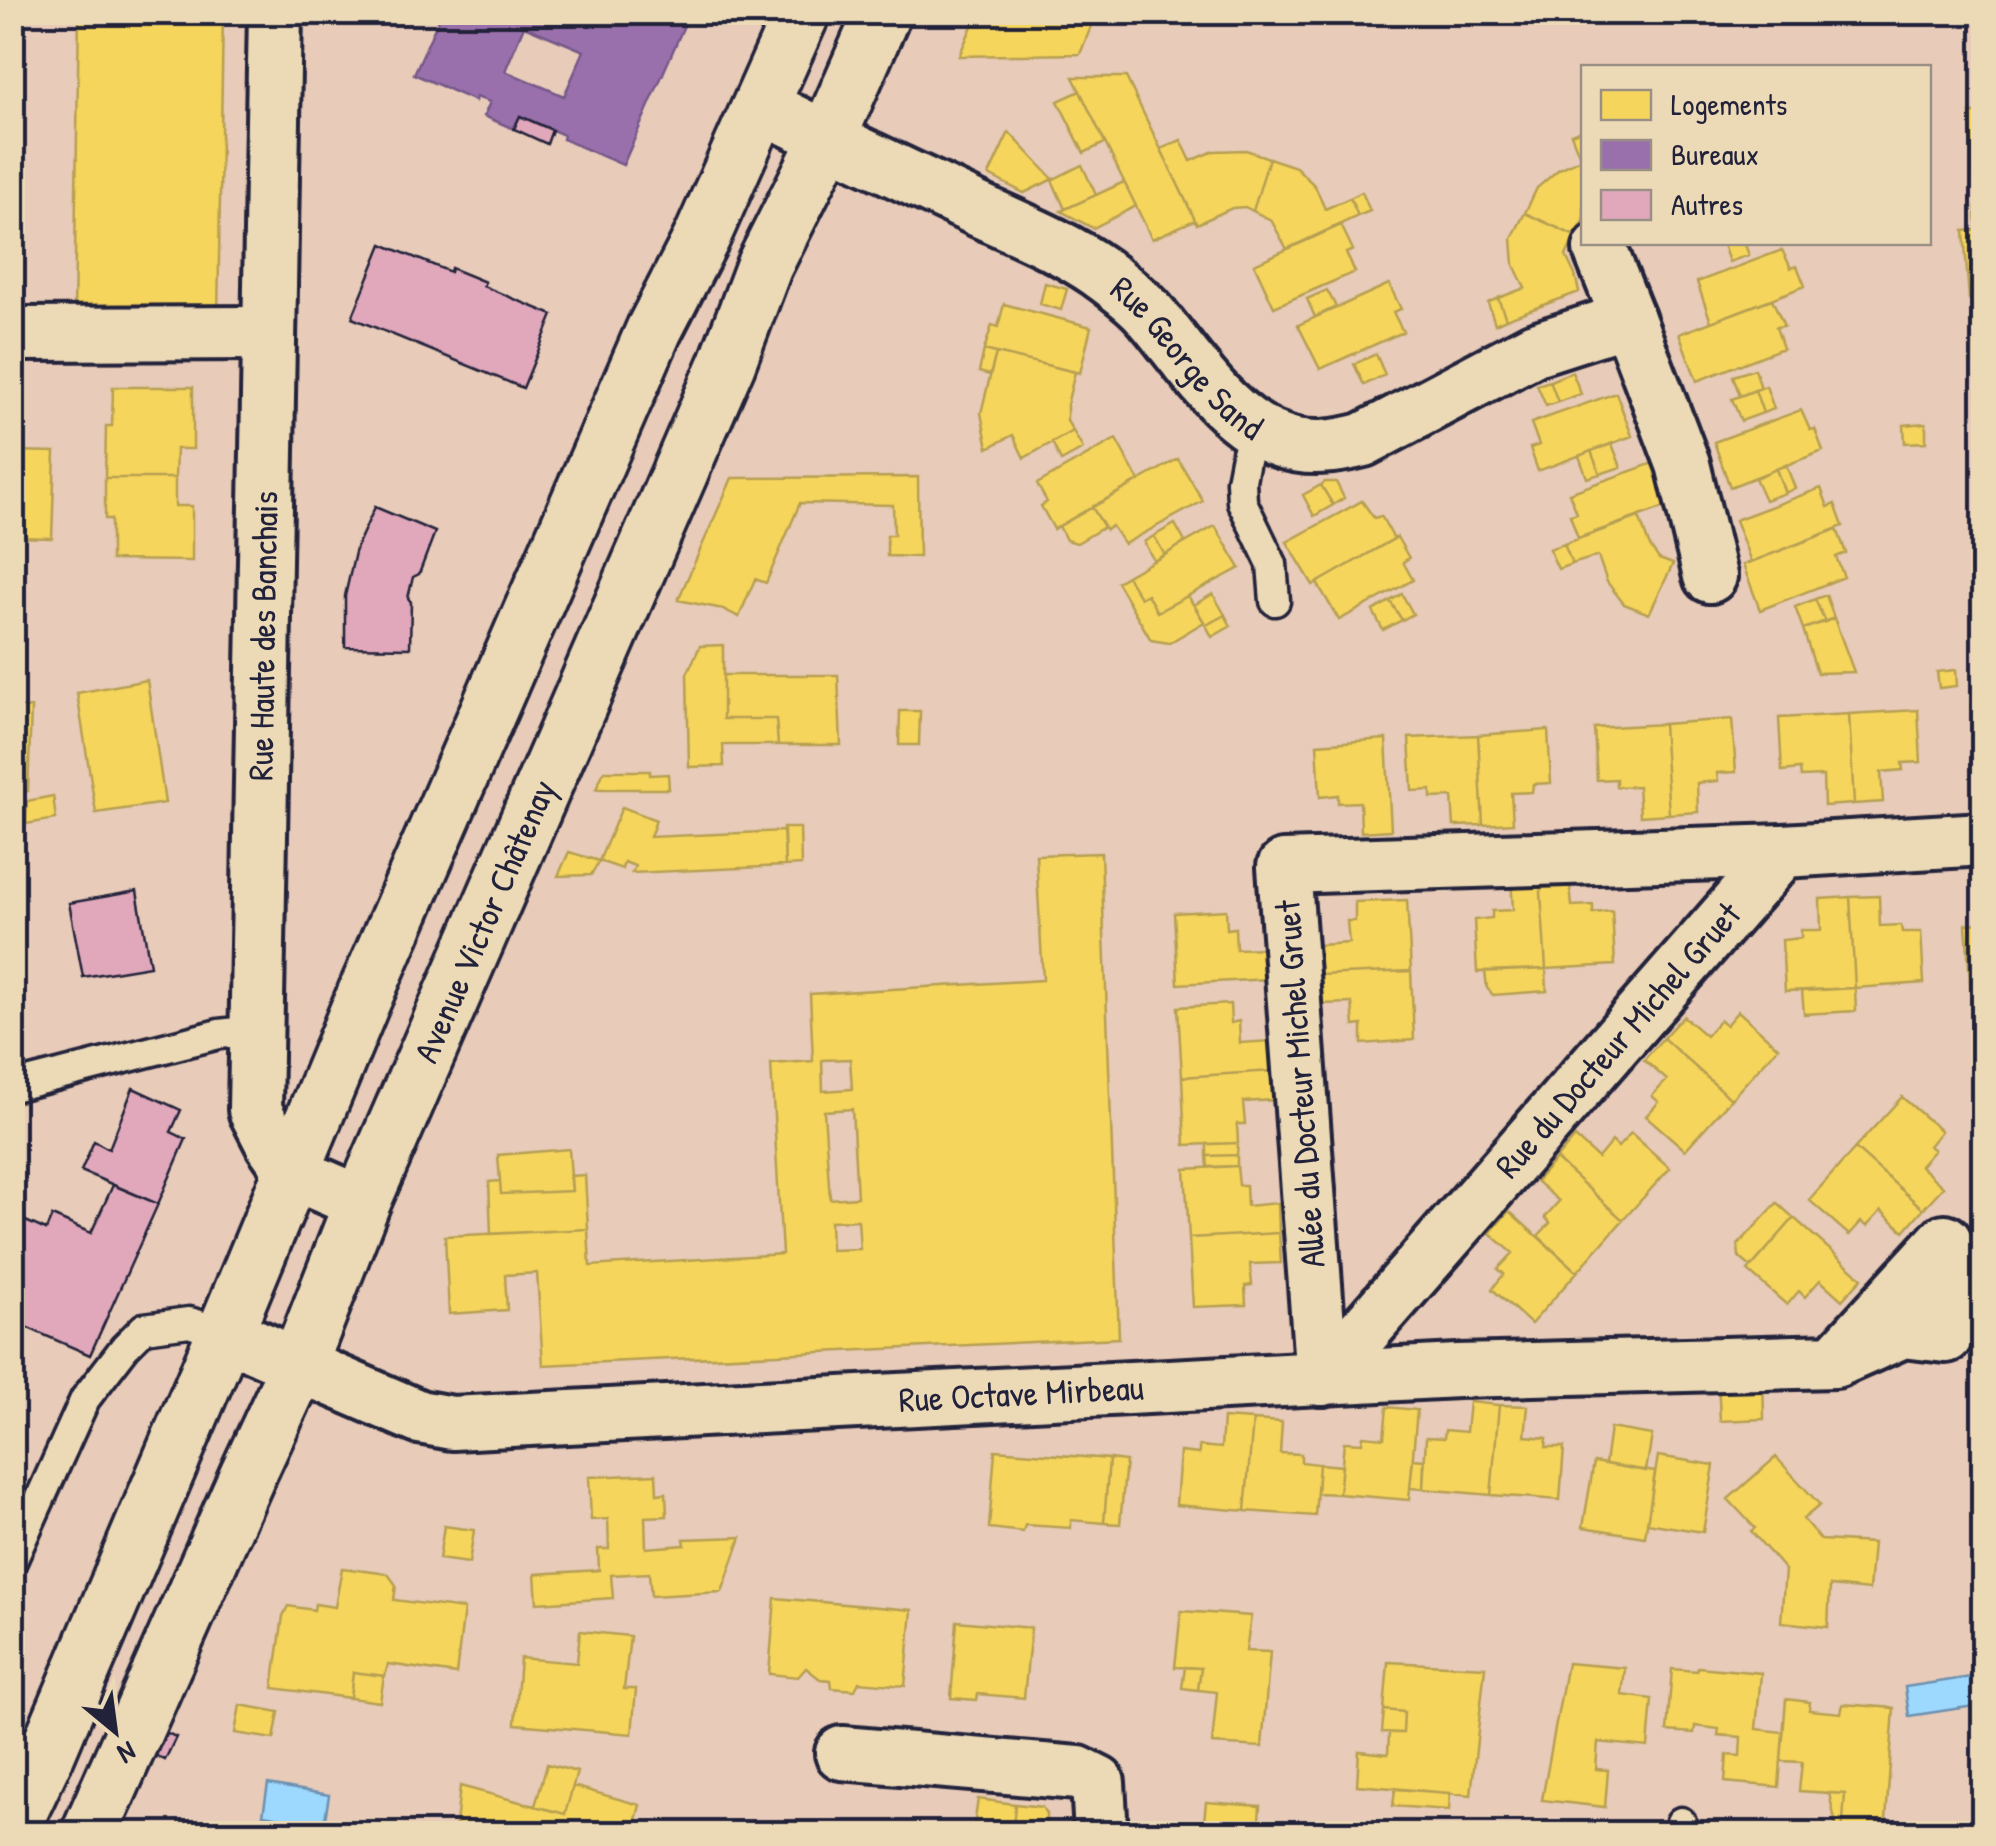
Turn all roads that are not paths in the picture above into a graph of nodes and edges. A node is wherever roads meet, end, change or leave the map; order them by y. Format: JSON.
{"nodes":[{"id":1,"x":275,"y":12,"type":"edge"},
{"id":2,"x":802,"y":12,"type":"edge"},
{"id":3,"x":883,"y":12,"type":"edge"},
{"id":4,"x":760,"y":105,"type":"junction"},
{"id":5,"x":827,"y":140,"type":"junction"},
{"id":6,"x":1600,"y":249,"type":"dead end"},
{"id":7,"x":1628,"y":319,"type":"junction"},
{"id":8,"x":268,"y":333,"type":"junction"},
{"id":9,"x":12,"y":334,"type":"edge"},
{"id":10,"x":1254,"y":429,"type":"junction"},
{"id":11,"x":1710,"y":576,"type":"dead end"},
{"id":12,"x":1275,"y":601,"type":"dead end"},
{"id":13,"x":1984,"y":839,"type":"edge"},
{"id":14,"x":1783,"y":851,"type":"junction"},
{"id":15,"x":256,"y":1030,"type":"junction"},
{"id":16,"x":12,"y":1088,"type":"edge"},
{"id":17,"x":293,"y":1173,"type":"junction"},
{"id":18,"x":362,"y":1204,"type":"junction"},
{"id":19,"x":225,"y":1334,"type":"junction"},
{"id":20,"x":1835,"y":1361,"type":"dead end"},
{"id":21,"x":299,"y":1364,"type":"junction"},
{"id":22,"x":1322,"y":1379,"type":"junction"},
{"id":23,"x":12,"y":1561,"type":"edge"},
{"id":24,"x":842,"y":1753,"type":"dead end"},
{"id":25,"x":12,"y":1827,"type":"edge"},
{"id":26,"x":89,"y":1834,"type":"edge"},
{"id":27,"x":1102,"y":1834,"type":"edge"}],
"edges":[{"from":1,"to":8,"type":"street","name":"Rue Haute des Banchais"},
{"from":2,"to":4,"type":"main road"},
{"from":3,"to":5,"type":"main road","name":"Avenue Victor Châtenay"},
{"from":4,"to":5,"type":"street","name":"Rue George Sand"},
{"from":4,"to":17,"type":"main road"},
{"from":5,"to":10,"type":"street","name":"Rue George Sand"},
{"from":5,"to":18,"type":"main road","name":"Avenue Victor Châtenay"},
{"from":6,"to":7,"type":"street"},
{"from":7,"to":10,"type":"street","name":"Rue George Sand"},
{"from":7,"to":11,"type":"street"},
{"from":8,"to":9,"type":"street"},
{"from":8,"to":15,"type":"street","name":"Rue Haute des Banchais"},
{"from":10,"to":12,"type":"lane"},
{"from":13,"to":14,"type":"street"},
{"from":14,"to":22,"type":"street","name":"Rue du Docteur Michel Gruet"},
{"from":14,"to":22,"type":"street","name":"Allée du Docteur Michel Gruet"},
{"from":15,"to":16,"type":"lane"},
{"from":15,"to":17,"type":"street","name":"Rue Haute des Banchais"},
{"from":17,"to":18,"type":"street"},
{"from":17,"to":19,"type":"main road"},
{"from":18,"to":21,"type":"main road","name":"Avenue Victor Châtenay"},
{"from":19,"to":21,"type":"street","name":"Rue Octave Mirbeau"},
{"from":19,"to":23,"type":"lane"},
{"from":19,"to":25,"type":"main road"},
{"from":20,"to":22,"type":"street","name":"Rue Octave Mirbeau"},
{"from":21,"to":22,"type":"street","name":"Rue Octave Mirbeau"},
{"from":21,"to":26,"type":"main road","name":"Avenue Victor Châtenay"},
{"from":24,"to":27,"type":"street"}]}
